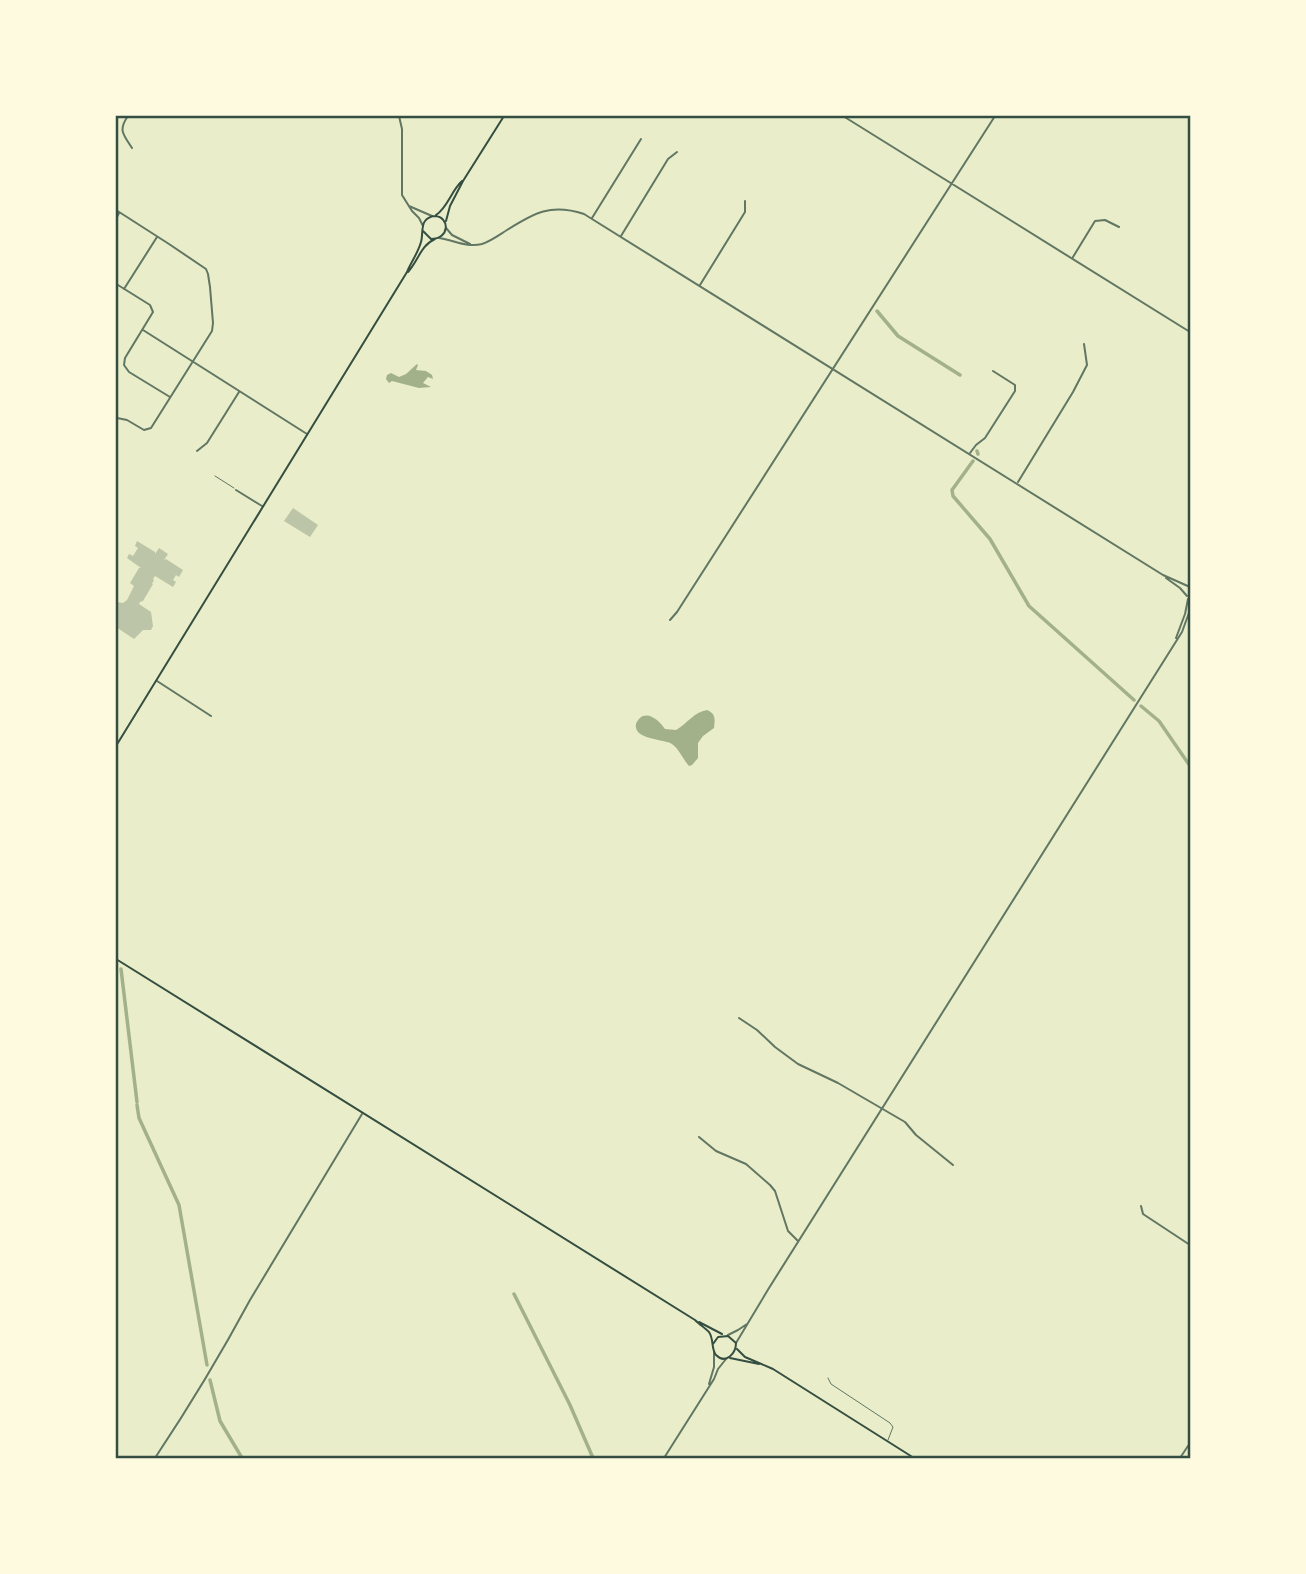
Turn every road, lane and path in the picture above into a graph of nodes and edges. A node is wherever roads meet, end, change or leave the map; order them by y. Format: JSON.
{"nodes":[{"id":1,"x":128,"y":116,"type":"edge"},
{"id":2,"x":399,"y":116,"type":"edge"},
{"id":3,"x":504,"y":116,"type":"edge"},
{"id":4,"x":843,"y":116,"type":"edge"},
{"id":5,"x":995,"y":116,"type":"edge"},
{"id":6,"x":641,"y":139,"type":"dead end"},
{"id":7,"x":132,"y":148,"type":"dead end"},
{"id":8,"x":677,"y":152,"type":"dead end"},
{"id":9,"x":463,"y":181,"type":"junction"},
{"id":10,"x":952,"y":184,"type":"junction"},
{"id":11,"x":745,"y":201,"type":"dead end"},
{"id":12,"x":408,"y":206,"type":"junction"},
{"id":13,"x":116,"y":210,"type":"edge"},
{"id":14,"x":119,"y":212,"type":"junction"},
{"id":15,"x":433,"y":216,"type":"junction"},
{"id":16,"x":592,"y":218,"type":"junction"},
{"id":17,"x":116,"y":219,"type":"edge"},
{"id":18,"x":446,"y":225,"type":"junction"},
{"id":19,"x":1119,"y":227,"type":"dead end"},
{"id":20,"x":423,"y":229,"type":"junction"},
{"id":21,"x":157,"y":236,"type":"junction"},
{"id":22,"x":621,"y":236,"type":"junction"},
{"id":23,"x":437,"y":239,"type":"junction"},
{"id":24,"x":470,"y":245,"type":"junction"},
{"id":25,"x":1072,"y":258,"type":"junction"},
{"id":26,"x":407,"y":272,"type":"junction"},
{"id":27,"x":118,"y":285,"type":"dead end"},
{"id":28,"x":700,"y":285,"type":"junction"},
{"id":29,"x":124,"y":289,"type":"junction"},
{"id":30,"x":143,"y":330,"type":"junction"},
{"id":31,"x":1191,"y":332,"type":"edge"},
{"id":32,"x":1084,"y":344,"type":"dead end"},
{"id":33,"x":193,"y":361,"type":"junction"},
{"id":34,"x":833,"y":368,"type":"junction"},
{"id":35,"x":993,"y":371,"type":"dead end"},
{"id":36,"x":239,"y":391,"type":"junction"},
{"id":37,"x":170,"y":398,"type":"junction"},
{"id":38,"x":117,"y":418,"type":"dead end"},
{"id":39,"x":307,"y":435,"type":"junction"},
{"id":40,"x":197,"y":451,"type":"dead end"},
{"id":41,"x":970,"y":453,"type":"junction"},
{"id":42,"x":215,"y":476,"type":"dead end"},
{"id":43,"x":1017,"y":483,"type":"junction"},
{"id":44,"x":236,"y":489,"type":"joint"},
{"id":45,"x":263,"y":507,"type":"junction"},
{"id":46,"x":1163,"y":575,"type":"junction"},
{"id":47,"x":1191,"y":589,"type":"edge"},
{"id":48,"x":1188,"y":597,"type":"junction"},
{"id":49,"x":1191,"y":603,"type":"edge"},
{"id":50,"x":1191,"y":610,"type":"edge"},
{"id":51,"x":670,"y":620,"type":"dead end"},
{"id":52,"x":1176,"y":640,"type":"junction"},
{"id":53,"x":156,"y":681,"type":"junction"},
{"id":54,"x":211,"y":716,"type":"dead end"},
{"id":55,"x":116,"y":746,"type":"edge"},
{"id":56,"x":116,"y":959,"type":"edge"},
{"id":57,"x":740,"y":1018,"type":"dead end"},
{"id":58,"x":883,"y":1110,"type":"junction"},
{"id":59,"x":363,"y":1113,"type":"junction"},
{"id":60,"x":699,"y":1137,"type":"dead end"},
{"id":61,"x":953,"y":1165,"type":"dead end"},
{"id":62,"x":1141,"y":1206,"type":"dead end"},
{"id":63,"x":799,"y":1241,"type":"junction"},
{"id":64,"x":1191,"y":1245,"type":"edge"},
{"id":65,"x":695,"y":1320,"type":"junction"},
{"id":66,"x":747,"y":1323,"type":"junction"},
{"id":67,"x":726,"y":1335,"type":"junction"},
{"id":68,"x":713,"y":1343,"type":"junction"},
{"id":69,"x":736,"y":1346,"type":"junction"},
{"id":70,"x":714,"y":1351,"type":"junction"},
{"id":71,"x":727,"y":1358,"type":"junction"},
{"id":72,"x":763,"y":1364,"type":"junction"},
{"id":73,"x":828,"y":1378,"type":"dead end"},
{"id":74,"x":709,"y":1385,"type":"junction"},
{"id":75,"x":887,"y":1442,"type":"junction"},
{"id":76,"x":1191,"y":1443,"type":"edge"},
{"id":77,"x":155,"y":1458,"type":"edge"},
{"id":78,"x":664,"y":1458,"type":"edge"},
{"id":79,"x":914,"y":1458,"type":"edge"},
{"id":80,"x":1180,"y":1458,"type":"edge"}],
"edges":[{"from":1,"to":7,"type":"street"},
{"from":2,"to":12,"type":"street"},
{"from":3,"to":9,"type":"main road"},
{"from":4,"to":10,"type":"street"},
{"from":5,"to":10,"type":"street"},
{"from":6,"to":16,"type":"street"},
{"from":8,"to":22,"type":"street"},
{"from":9,"to":15,"type":"main road"},
{"from":9,"to":18,"type":"main road"},
{"from":10,"to":25,"type":"street"},
{"from":10,"to":34,"type":"street"},
{"from":11,"to":28,"type":"street"},
{"from":12,"to":15,"type":"street"},
{"from":12,"to":20,"type":"street"},
{"from":13,"to":14,"type":"street"},
{"from":14,"to":17,"type":"street"},
{"from":14,"to":21,"type":"street"},
{"from":15,"to":18,"type":"main road"},
{"from":15,"to":20,"type":"main road"},
{"from":16,"to":22,"type":"street"},
{"from":16,"to":24,"type":"street"},
{"from":18,"to":23,"type":"main road"},
{"from":18,"to":24,"type":"street"},
{"from":19,"to":25,"type":"street"},
{"from":20,"to":23,"type":"main road"},
{"from":20,"to":26,"type":"main road"},
{"from":21,"to":29,"type":"street"},
{"from":21,"to":33,"type":"street"},
{"from":22,"to":28,"type":"street"},
{"from":23,"to":24,"type":"street"},
{"from":23,"to":26,"type":"main road"},
{"from":25,"to":31,"type":"street"},
{"from":26,"to":39,"type":"main road"},
{"from":27,"to":29,"type":"street"},
{"from":28,"to":34,"type":"street"},
{"from":29,"to":30,"type":"street"},
{"from":30,"to":33,"type":"street"},
{"from":30,"to":37,"type":"street"},
{"from":32,"to":43,"type":"street"},
{"from":33,"to":36,"type":"street"},
{"from":33,"to":37,"type":"street"},
{"from":34,"to":41,"type":"street"},
{"from":34,"to":51,"type":"street"},
{"from":35,"to":41,"type":"street"},
{"from":36,"to":39,"type":"street"},
{"from":36,"to":40,"type":"street"},
{"from":37,"to":38,"type":"street"},
{"from":39,"to":45,"type":"main road"},
{"from":41,"to":43,"type":"street"},
{"from":42,"to":44,"type":"lane"},
{"from":43,"to":46,"type":"street"},
{"from":44,"to":45,"type":"street"},
{"from":45,"to":53,"type":"main road"},
{"from":46,"to":47,"type":"street"},
{"from":46,"to":48,"type":"street"},
{"from":47,"to":48,"type":"street"},
{"from":48,"to":49,"type":"street"},
{"from":48,"to":52,"type":"street"},
{"from":50,"to":52,"type":"street"},
{"from":52,"to":58,"type":"street"},
{"from":53,"to":54,"type":"street"},
{"from":53,"to":55,"type":"main road"},
{"from":56,"to":59,"type":"main road"},
{"from":57,"to":58,"type":"street"},
{"from":58,"to":61,"type":"street"},
{"from":58,"to":63,"type":"street"},
{"from":59,"to":65,"type":"main road"},
{"from":59,"to":77,"type":"street"},
{"from":60,"to":63,"type":"street"},
{"from":62,"to":64,"type":"street"},
{"from":63,"to":66,"type":"street"},
{"from":65,"to":67,"type":"main road"},
{"from":65,"to":68,"type":"main road"},
{"from":66,"to":67,"type":"street"},
{"from":66,"to":69,"type":"street"},
{"from":67,"to":68,"type":"main road"},
{"from":67,"to":69,"type":"main road"},
{"from":68,"to":70,"type":"main road"},
{"from":69,"to":71,"type":"main road"},
{"from":69,"to":72,"type":"main road"},
{"from":70,"to":71,"type":"main road"},
{"from":70,"to":74,"type":"street"},
{"from":71,"to":72,"type":"main road"},
{"from":71,"to":74,"type":"street"},
{"from":72,"to":75,"type":"main road"},
{"from":73,"to":75,"type":"lane"},
{"from":74,"to":78,"type":"street"},
{"from":75,"to":79,"type":"main road"},
{"from":76,"to":80,"type":"street"}]}
